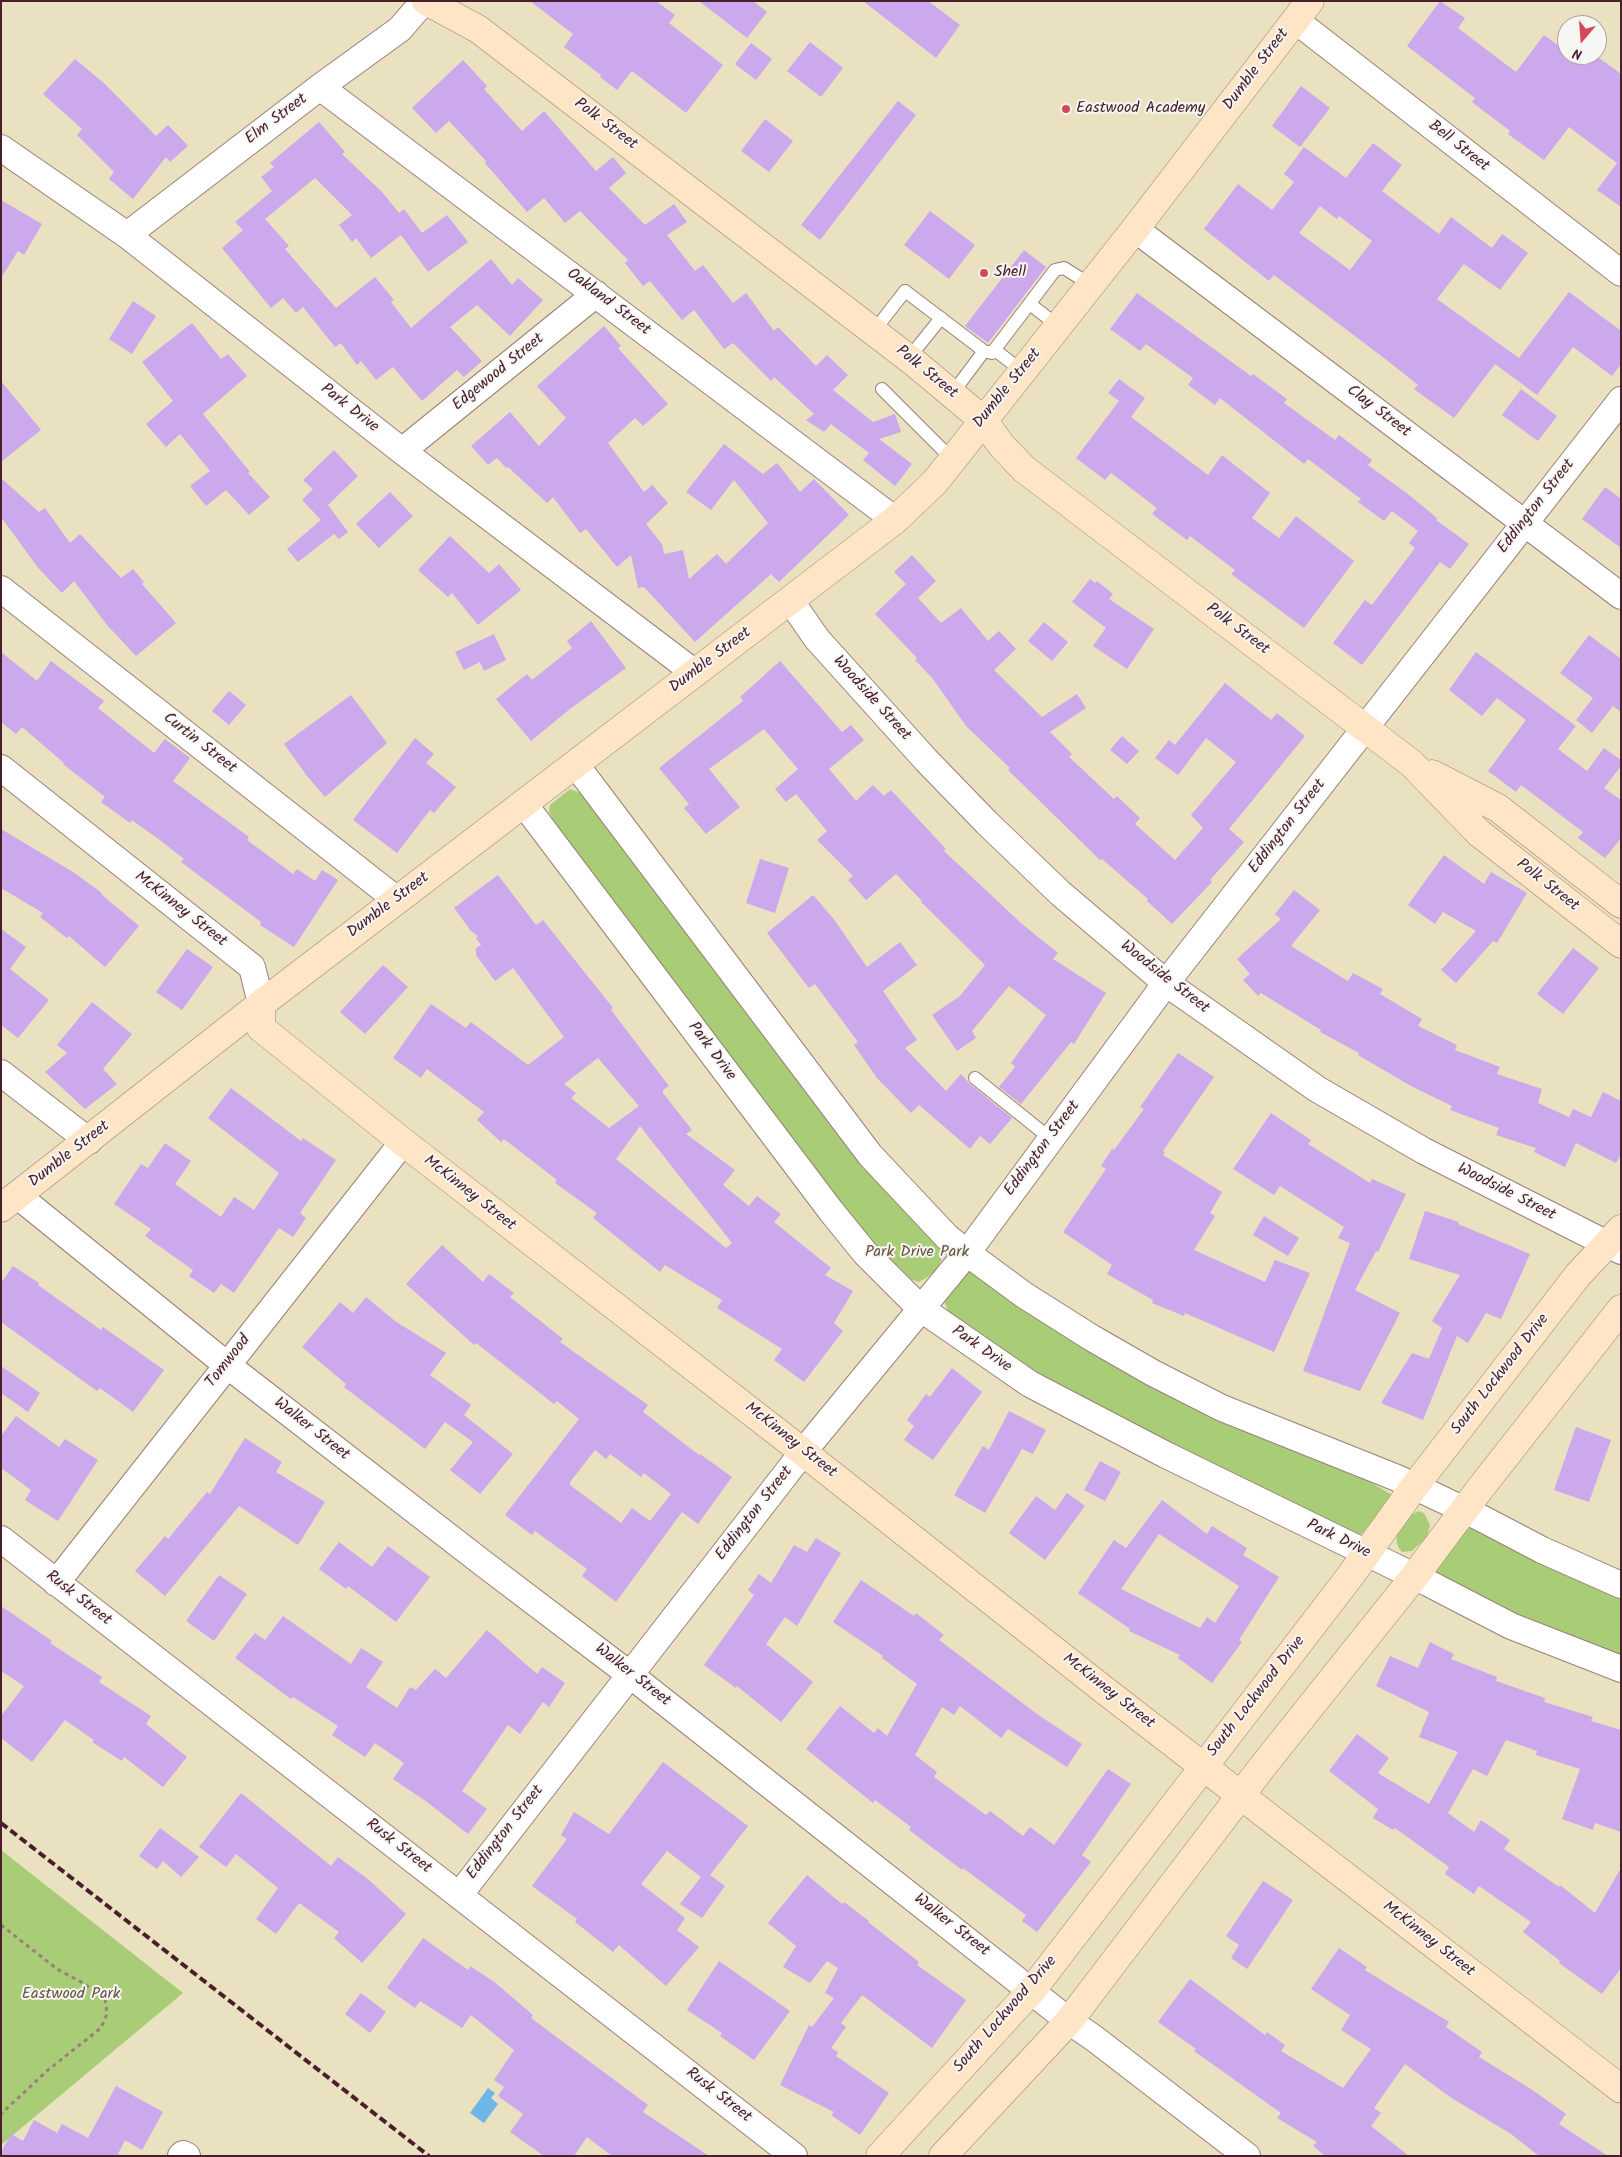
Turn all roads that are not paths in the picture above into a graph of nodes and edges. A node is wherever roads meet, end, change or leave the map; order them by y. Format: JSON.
{"nodes":[{"id":1,"x":425,"y":1,"type":"edge"},
{"id":2,"x":1303,"y":11,"type":"edge"},
{"id":3,"x":320,"y":87,"type":"junction"},
{"id":4,"x":1,"y":148,"type":"edge"},
{"id":5,"x":1135,"y":229,"type":"junction"},
{"id":6,"x":127,"y":235,"type":"junction"},
{"id":7,"x":1621,"y":273,"type":"edge"},
{"id":8,"x":1091,"y":285,"type":"junction"},
{"id":9,"x":596,"y":294,"type":"junction"},
{"id":10,"x":1030,"y":304,"type":"junction"},
{"id":11,"x":940,"y":318,"type":"junction"},
{"id":12,"x":1058,"y":326,"type":"junction"},
{"id":13,"x":874,"y":331,"type":"junction"},
{"id":14,"x":990,"y":350,"type":"junction"},
{"id":15,"x":908,"y":359,"type":"junction"},
{"id":16,"x":1022,"y":370,"type":"junction"},
{"id":17,"x":882,"y":390,"type":"dead end"},
{"id":18,"x":952,"y":394,"type":"junction"},
{"id":19,"x":1621,"y":400,"type":"edge"},
{"id":20,"x":983,"y":420,"type":"junction"},
{"id":21,"x":402,"y":451,"type":"junction"},
{"id":22,"x":952,"y":459,"type":"junction"},
{"id":23,"x":895,"y":520,"type":"junction"},
{"id":24,"x":1525,"y":522,"type":"junction"},
{"id":25,"x":1,"y":588,"type":"edge"},
{"id":26,"x":1621,"y":596,"type":"edge"},
{"id":27,"x":790,"y":600,"type":"junction"},
{"id":28,"x":695,"y":673,"type":"junction"},
{"id":29,"x":1366,"y":728,"type":"junction"},
{"id":30,"x":1411,"y":763,"type":"junction"},
{"id":31,"x":576,"y":765,"type":"junction"},
{"id":32,"x":1,"y":768,"type":"edge"},
{"id":33,"x":524,"y":804,"type":"junction"},
{"id":34,"x":397,"y":900,"type":"junction"},
{"id":35,"x":1621,"y":904,"type":"edge"},
{"id":36,"x":1621,"y":944,"type":"edge"},
{"id":37,"x":1166,"y":984,"type":"junction"},
{"id":38,"x":261,"y":1004,"type":"junction"},
{"id":39,"x":1,"y":1073,"type":"edge"},
{"id":40,"x":975,"y":1078,"type":"dead end"},
{"id":41,"x":1051,"y":1139,"type":"junction"},
{"id":42,"x":89,"y":1141,"type":"junction"},
{"id":43,"x":403,"y":1142,"type":"junction"},
{"id":44,"x":10,"y":1202,"type":"edge"},
{"id":45,"x":1616,"y":1242,"type":"edge"},
{"id":46,"x":967,"y":1253,"type":"junction"},
{"id":47,"x":920,"y":1308,"type":"junction"},
{"id":48,"x":1621,"y":1309,"type":"edge"},
{"id":49,"x":227,"y":1365,"type":"junction"},
{"id":50,"x":803,"y":1452,"type":"junction"},
{"id":51,"x":1414,"y":1487,"type":"junction"},
{"id":52,"x":1464,"y":1510,"type":"junction"},
{"id":53,"x":1,"y":1539,"type":"edge"},
{"id":54,"x":1367,"y":1554,"type":"junction"},
{"id":55,"x":1414,"y":1577,"type":"junction"},
{"id":56,"x":56,"y":1583,"type":"junction"},
{"id":57,"x":1621,"y":1585,"type":"edge"},
{"id":58,"x":1621,"y":1668,"type":"edge"},
{"id":59,"x":629,"y":1674,"type":"junction"},
{"id":60,"x":1203,"y":1767,"type":"junction"},
{"id":61,"x":1240,"y":1795,"type":"junction"},
{"id":62,"x":460,"y":1894,"type":"junction"},
{"id":63,"x":1032,"y":1990,"type":"junction"},
{"id":64,"x":1069,"y":2021,"type":"junction"},
{"id":65,"x":1621,"y":2089,"type":"edge"},
{"id":66,"x":794,"y":2156,"type":"edge"},
{"id":67,"x":880,"y":2156,"type":"edge"},
{"id":68,"x":943,"y":2156,"type":"edge"},
{"id":69,"x":1247,"y":2156,"type":"edge"}],
"edges":[{"from":1,"to":3,"type":"street","name":"Elm Street"},
{"from":1,"to":13,"type":"main road","name":"Polk Street"},
{"from":2,"to":5,"type":"main road","name":"Dumble Street"},
{"from":2,"to":7,"type":"street","name":"Bell Street"},
{"from":3,"to":6,"type":"street","name":"Elm Street"},
{"from":3,"to":9,"type":"street","name":"Oakland Street"},
{"from":4,"to":6,"type":"street","name":"Park Drive"},
{"from":5,"to":8,"type":"main road","name":"Dumble Street"},
{"from":5,"to":24,"type":"street","name":"Clay Street"},
{"from":6,"to":21,"type":"street","name":"Park Drive"},
{"from":8,"to":10,"type":"lane"},
{"from":8,"to":12,"type":"main road","name":"Dumble Street"},
{"from":9,"to":21,"type":"street","name":"Edgewood Street"},
{"from":9,"to":23,"type":"street","name":"Oakland Street"},
{"from":10,"to":12,"type":"lane"},
{"from":10,"to":14,"type":"lane"},
{"from":11,"to":13,"type":"lane"},
{"from":11,"to":14,"type":"lane"},
{"from":11,"to":15,"type":"lane"},
{"from":12,"to":16,"type":"main road","name":"Dumble Street"},
{"from":13,"to":15,"type":"main road","name":"Polk Street"},
{"from":14,"to":16,"type":"lane"},
{"from":14,"to":18,"type":"lane"},
{"from":15,"to":18,"type":"main road","name":"Polk Street"},
{"from":16,"to":20,"type":"main road","name":"Dumble Street"},
{"from":17,"to":22,"type":"lane"},
{"from":18,"to":20,"type":"main road","name":"Polk Street"},
{"from":19,"to":24,"type":"street","name":"Eddington Street"},
{"from":20,"to":22,"type":"main road","name":"Dumble Street"},
{"from":20,"to":29,"type":"main road","name":"Polk Street"},
{"from":21,"to":28,"type":"street","name":"Park Drive"},
{"from":22,"to":23,"type":"main road","name":"Dumble Street"},
{"from":23,"to":27,"type":"main road","name":"Dumble Street"},
{"from":24,"to":26,"type":"street","name":"Clay Street"},
{"from":24,"to":29,"type":"street","name":"Eddington Street"},
{"from":25,"to":34,"type":"street","name":"Curtin Street"},
{"from":27,"to":28,"type":"main road","name":"Dumble Street"},
{"from":27,"to":37,"type":"street","name":"Woodside Street"},
{"from":28,"to":31,"type":"main road","name":"Dumble Street"},
{"from":29,"to":30,"type":"main road","name":"Polk Street"},
{"from":29,"to":37,"type":"street","name":"Eddington Street"},
{"from":30,"to":35,"type":"main road","name":"Polk Street"},
{"from":30,"to":36,"type":"main road","name":"Polk Street"},
{"from":31,"to":33,"type":"main road","name":"Dumble Street"},
{"from":31,"to":46,"type":"street"},
{"from":32,"to":38,"type":"street","name":"McKinney Street"},
{"from":33,"to":34,"type":"main road","name":"Dumble Street"},
{"from":33,"to":47,"type":"street","name":"Park Drive"},
{"from":34,"to":38,"type":"main road","name":"Dumble Street"},
{"from":37,"to":41,"type":"street","name":"Eddington Street"},
{"from":37,"to":45,"type":"street","name":"Woodside Street"},
{"from":38,"to":42,"type":"main road","name":"Dumble Street"},
{"from":38,"to":43,"type":"main road","name":"McKinney Street"},
{"from":39,"to":42,"type":"street"},
{"from":40,"to":41,"type":"lane"},
{"from":41,"to":46,"type":"street","name":"Eddington Street"},
{"from":42,"to":44,"type":"main road","name":"Dumble Street"},
{"from":43,"to":49,"type":"street","name":"Tomwood"},
{"from":43,"to":50,"type":"main road","name":"McKinney Street"},
{"from":44,"to":49,"type":"street","name":"Walker Street"},
{"from":45,"to":51,"type":"main road","name":"South Lockwood Drive"},
{"from":46,"to":47,"type":"street","name":"Eddington Street"},
{"from":46,"to":51,"type":"street"},
{"from":47,"to":50,"type":"street","name":"Eddington Street"},
{"from":47,"to":54,"type":"street","name":"Park Drive"},
{"from":48,"to":52,"type":"main road"},
{"from":49,"to":56,"type":"street","name":"Tomwood"},
{"from":49,"to":59,"type":"street","name":"Walker Street"},
{"from":50,"to":59,"type":"street","name":"Eddington Street"},
{"from":50,"to":60,"type":"main road","name":"McKinney Street"},
{"from":51,"to":52,"type":"street"},
{"from":51,"to":54,"type":"main road","name":"South Lockwood Drive"},
{"from":52,"to":55,"type":"main road"},
{"from":52,"to":57,"type":"street"},
{"from":53,"to":56,"type":"street","name":"Rusk Street"},
{"from":54,"to":55,"type":"street","name":"Park Drive"},
{"from":54,"to":60,"type":"main road","name":"South Lockwood Drive"},
{"from":55,"to":58,"type":"street","name":"Park Drive"},
{"from":55,"to":61,"type":"main road"},
{"from":56,"to":62,"type":"street","name":"Rusk Street"},
{"from":59,"to":62,"type":"street","name":"Eddington Street"},
{"from":59,"to":63,"type":"street","name":"Walker Street"},
{"from":60,"to":61,"type":"main road","name":"McKinney Street"},
{"from":60,"to":63,"type":"main road","name":"South Lockwood Drive"},
{"from":61,"to":64,"type":"main road"},
{"from":61,"to":65,"type":"main road","name":"McKinney Street"},
{"from":62,"to":66,"type":"street","name":"Rusk Street"},
{"from":63,"to":64,"type":"street","name":"Walker Street"},
{"from":63,"to":67,"type":"main road","name":"South Lockwood Drive"},
{"from":64,"to":68,"type":"main road"},
{"from":64,"to":69,"type":"street","name":"Walker Street"}]}
